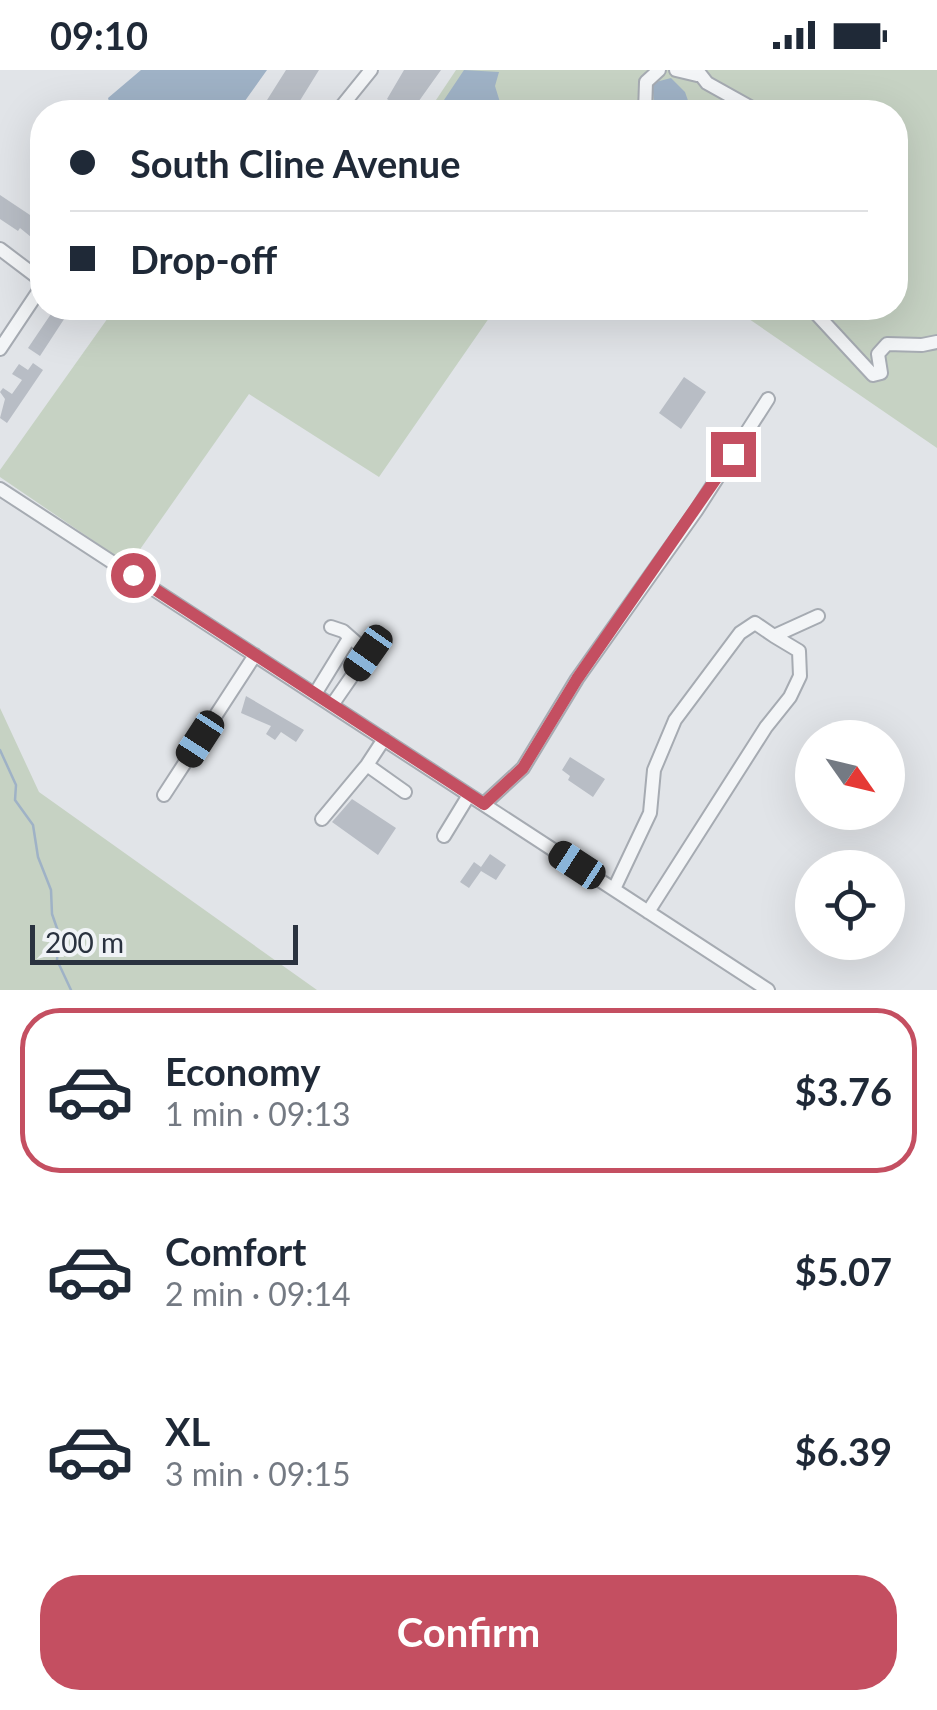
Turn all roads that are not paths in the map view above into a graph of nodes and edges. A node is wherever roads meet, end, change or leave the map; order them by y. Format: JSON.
{"nodes":[{"id":1,"x":371,"y":70,"type":"edge"},
{"id":2,"x":659,"y":70,"type":"edge"},
{"id":3,"x":676,"y":70,"type":"edge"},
{"id":4,"x":697,"y":72,"type":"edge"},
{"id":5,"x":347,"y":100,"type":"edge"},
{"id":6,"x":645,"y":100,"type":"edge"},
{"id":7,"x":740,"y":100,"type":"edge"},
{"id":8,"x":0,"y":249,"type":"edge"},
{"id":9,"x":30,"y":272,"type":"edge"},
{"id":10,"x":30,"y":304,"type":"edge"},
{"id":11,"x":822,"y":320,"type":"edge"},
{"id":12,"x":937,"y":342,"type":"edge"},
{"id":13,"x":0,"y":349,"type":"edge"},
{"id":14,"x":768,"y":399,"type":"dead end"},
{"id":15,"x":0,"y":489,"type":"edge"},
{"id":16,"x":818,"y":616,"type":"dead end"},
{"id":17,"x":331,"y":627,"type":"dead end"},
{"id":18,"x":774,"y":636,"type":"junction"},
{"id":19,"x":350,"y":637,"type":"junction"},
{"id":20,"x":256,"y":655,"type":"junction"},
{"id":21,"x":315,"y":694,"type":"junction"},
{"id":22,"x":332,"y":705,"type":"junction"},
{"id":23,"x":384,"y":740,"type":"junction"},
{"id":24,"x":367,"y":765,"type":"junction"},
{"id":25,"x":406,"y":792,"type":"dead end"},
{"id":26,"x":164,"y":794,"type":"dead end"},
{"id":27,"x":470,"y":795,"type":"junction"},
{"id":28,"x":484,"y":804,"type":"junction"},
{"id":29,"x":322,"y":819,"type":"dead end"},
{"id":30,"x":444,"y":836,"type":"dead end"},
{"id":31,"x":614,"y":890,"type":"junction"},
{"id":32,"x":648,"y":912,"type":"junction"},
{"id":33,"x":768,"y":990,"type":"edge"}],
"edges":[{"from":1,"to":5,"type":"street"},
{"from":2,"to":6,"type":"street"},
{"from":3,"to":4,"type":"street"},
{"from":4,"to":7,"type":"street"},
{"from":8,"to":9,"type":"street"},
{"from":10,"to":13,"type":"street"},
{"from":11,"to":12,"type":"street"},
{"from":14,"to":28,"type":"street"},
{"from":15,"to":20,"type":"street"},
{"from":16,"to":18,"type":"street"},
{"from":17,"to":19,"type":"street"},
{"from":18,"to":31,"type":"street"},
{"from":18,"to":32,"type":"street"},
{"from":19,"to":21,"type":"street"},
{"from":19,"to":22,"type":"street"},
{"from":20,"to":21,"type":"street"},
{"from":20,"to":26,"type":"street"},
{"from":21,"to":22,"type":"street"},
{"from":22,"to":23,"type":"street"},
{"from":23,"to":24,"type":"street"},
{"from":23,"to":27,"type":"street"},
{"from":24,"to":25,"type":"street"},
{"from":24,"to":29,"type":"street"},
{"from":27,"to":28,"type":"street"},
{"from":27,"to":30,"type":"street"},
{"from":28,"to":31,"type":"street"},
{"from":31,"to":32,"type":"street"},
{"from":32,"to":33,"type":"street"}]}
